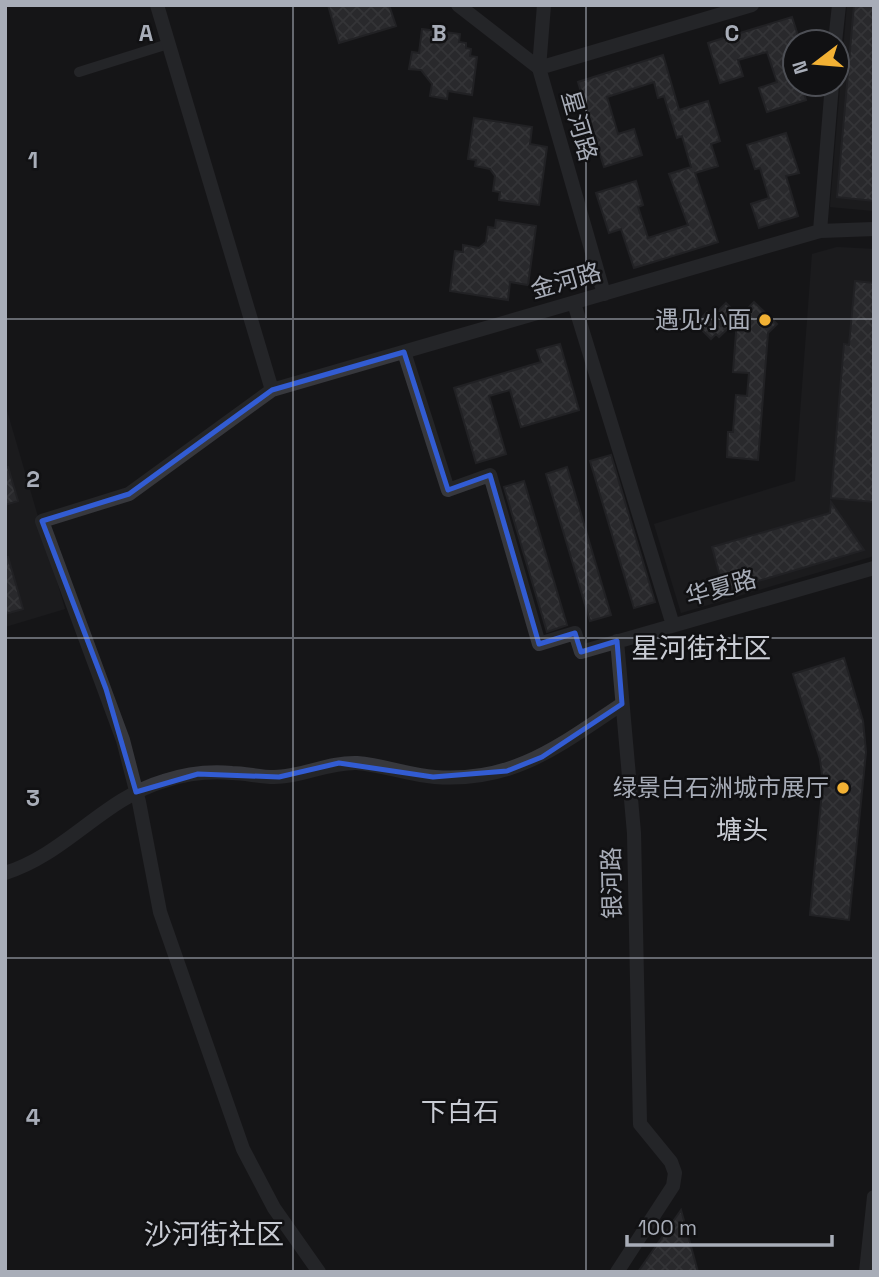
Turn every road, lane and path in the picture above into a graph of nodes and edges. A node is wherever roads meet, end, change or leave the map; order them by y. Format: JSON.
{"nodes":[{"id":1,"x":157,"y":5,"type":"edge"},
{"id":2,"x":458,"y":5,"type":"edge"},
{"id":3,"x":544,"y":5,"type":"edge"},
{"id":4,"x":752,"y":5,"type":"edge"},
{"id":5,"x":839,"y":5,"type":"edge"},
{"id":6,"x":837,"y":28,"type":"edge"},
{"id":7,"x":168,"y":44,"type":"junction"},
{"id":8,"x":539,"y":68,"type":"junction"},
{"id":9,"x":79,"y":72,"type":"dead end"},
{"id":10,"x":831,"y":98,"type":"edge"},
{"id":11,"x":874,"y":229,"type":"edge"},
{"id":12,"x":820,"y":231,"type":"junction"},
{"id":13,"x":604,"y":294,"type":"junction"},
{"id":14,"x":575,"y":303,"type":"junction"},
{"id":15,"x":404,"y":352,"type":"junction"},
{"id":16,"x":272,"y":390,"type":"junction"},
{"id":17,"x":874,"y":568,"type":"edge"},
{"id":18,"x":673,"y":625,"type":"junction"},
{"id":19,"x":617,"y":641,"type":"junction"},
{"id":20,"x":622,"y":704,"type":"junction"},
{"id":21,"x":136,"y":792,"type":"junction"},
{"id":22,"x":5,"y":873,"type":"edge"},
{"id":23,"x":874,"y":1197,"type":"edge"},
{"id":24,"x":318,"y":1272,"type":"edge"},
{"id":25,"x":617,"y":1272,"type":"edge"},
{"id":26,"x":866,"y":1272,"type":"edge"}],
"edges":[{"from":1,"to":7,"type":"street"},
{"from":2,"to":8,"type":"street","name":"星河路"},
{"from":3,"to":8,"type":"street"},
{"from":4,"to":8,"type":"street"},
{"from":5,"to":6,"type":"street"},
{"from":7,"to":9,"type":"street"},
{"from":7,"to":16,"type":"street"},
{"from":8,"to":13,"type":"street","name":"星河路"},
{"from":10,"to":12,"type":"street"},
{"from":11,"to":12,"type":"street","name":"金河路"},
{"from":12,"to":13,"type":"street","name":"金河路"},
{"from":13,"to":14,"type":"street","name":"金河路"},
{"from":14,"to":15,"type":"street","name":"金河路"},
{"from":14,"to":18,"type":"street"},
{"from":15,"to":16,"type":"street","name":"金河路"},
{"from":15,"to":19,"type":"street","name":"华夏路"},
{"from":16,"to":21,"type":"street","name":"金河路"},
{"from":17,"to":18,"type":"street","name":"华夏路"},
{"from":18,"to":19,"type":"street","name":"华夏路"},
{"from":19,"to":20,"type":"street","name":"银河路"},
{"from":20,"to":21,"type":"street"},
{"from":20,"to":25,"type":"street","name":"银河路"},
{"from":21,"to":22,"type":"street"},
{"from":21,"to":24,"type":"street"},
{"from":23,"to":26,"type":"street"}]}
